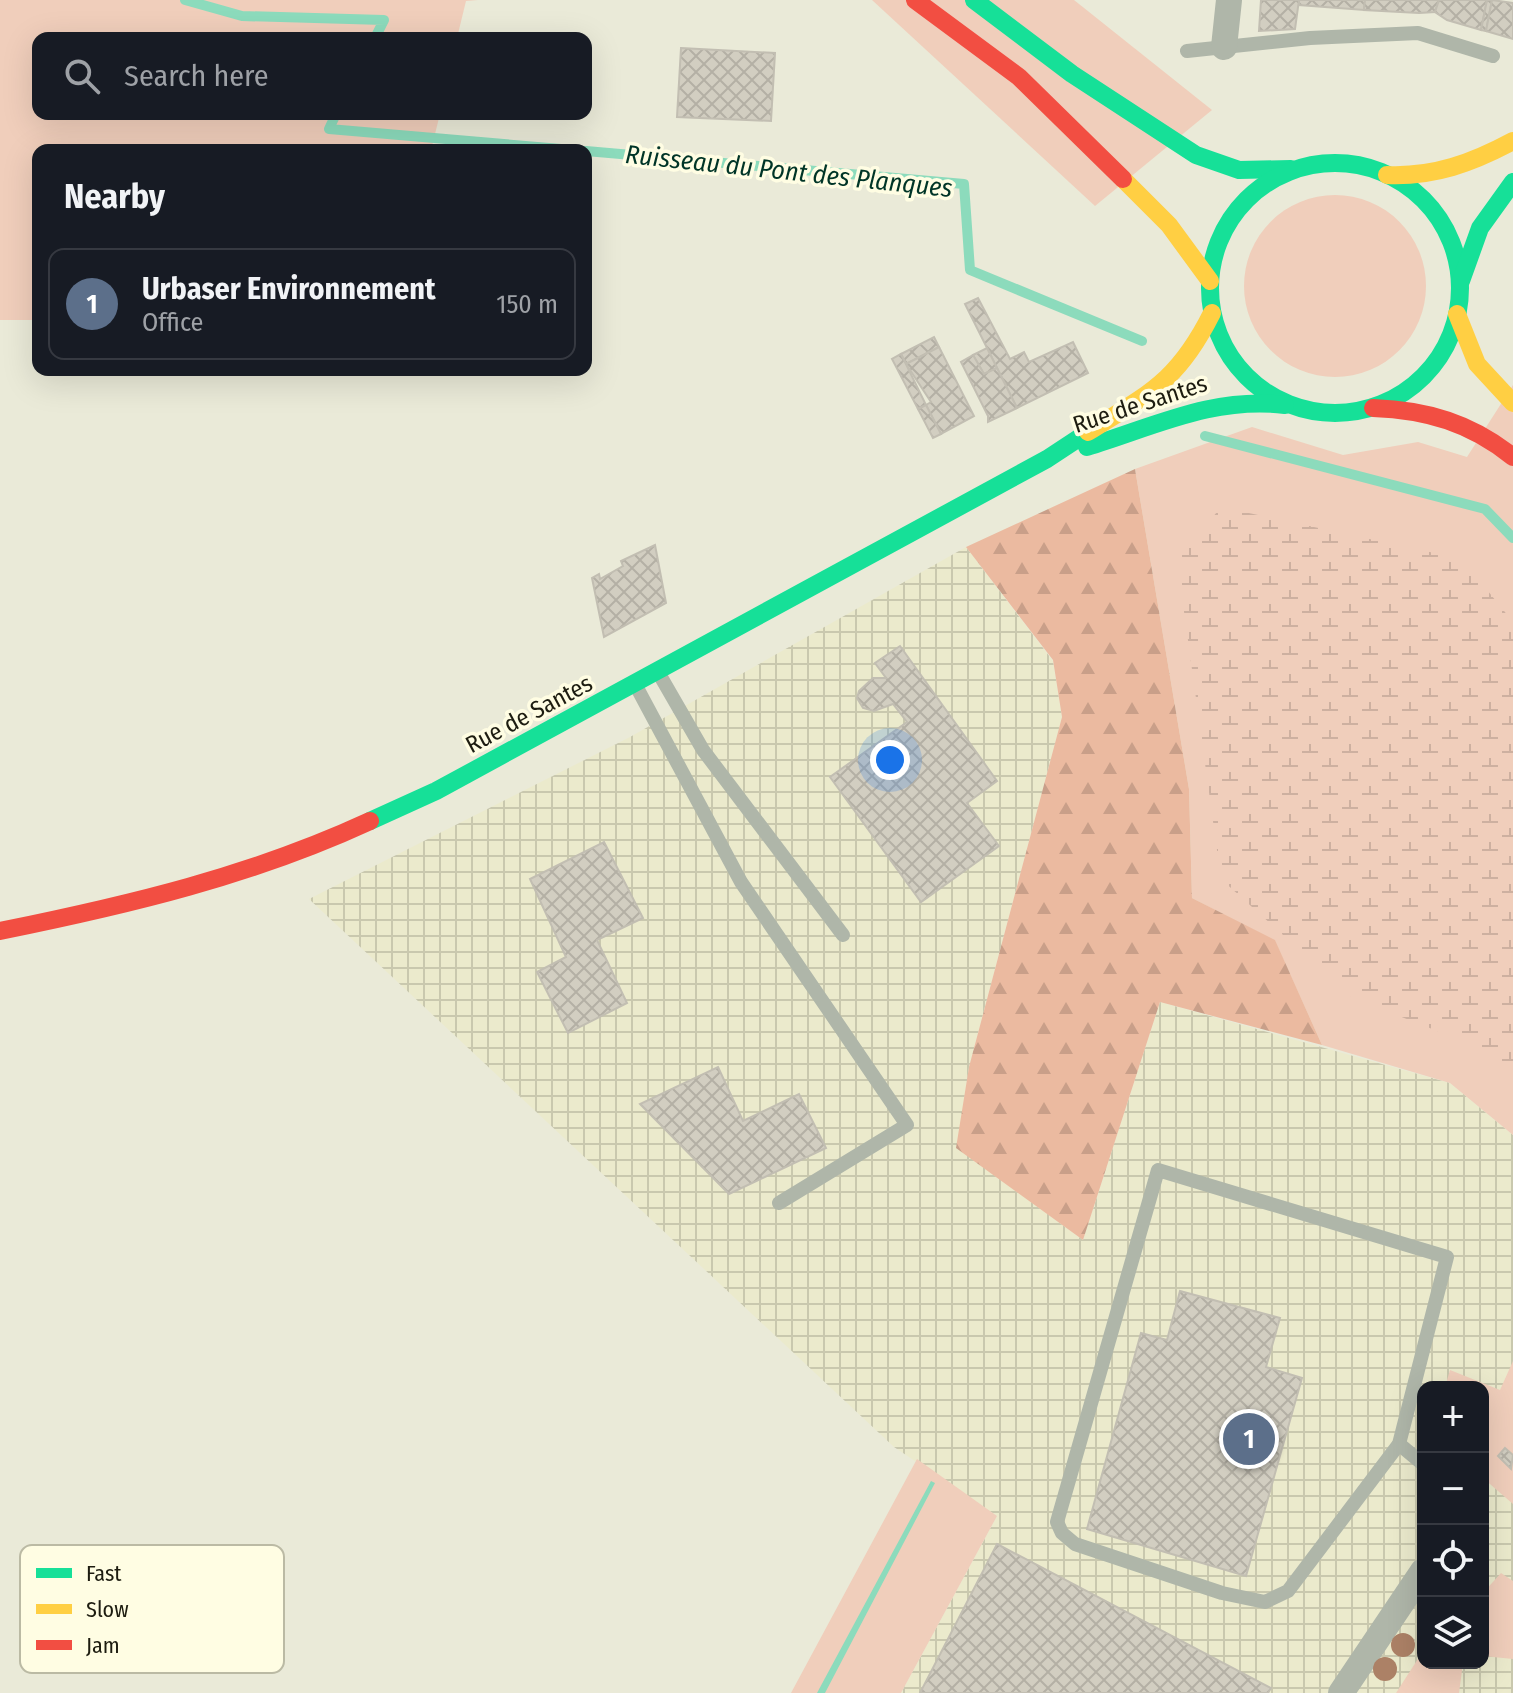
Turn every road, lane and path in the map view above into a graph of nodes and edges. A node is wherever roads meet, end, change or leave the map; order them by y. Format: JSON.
{"nodes":[{"id":1,"x":915,"y":0,"type":"edge"},
{"id":2,"x":974,"y":0,"type":"edge"},
{"id":3,"x":1229,"y":0,"type":"edge"},
{"id":4,"x":1224,"y":47,"type":"junction"},
{"id":5,"x":1187,"y":51,"type":"dead end"},
{"id":6,"x":1493,"y":56,"type":"dead end"},
{"id":7,"x":1513,"y":141,"type":"edge"},
{"id":8,"x":1298,"y":169,"type":"junction"},
{"id":9,"x":1387,"y":175,"type":"junction"},
{"id":10,"x":1513,"y":182,"type":"edge"},
{"id":11,"x":1210,"y":281,"type":"junction"},
{"id":12,"x":1460,"y":284,"type":"junction"},
{"id":13,"x":1212,"y":313,"type":"junction"},
{"id":14,"x":1457,"y":314,"type":"junction"},
{"id":15,"x":1513,"y":403,"type":"edge"},
{"id":16,"x":1296,"y":408,"type":"junction"},
{"id":17,"x":1370,"y":408,"type":"junction"},
{"id":18,"x":1513,"y":457,"type":"edge"},
{"id":19,"x":1047,"y":459,"type":"junction"},
{"id":20,"x":658,"y":672,"type":"junction"},
{"id":21,"x":635,"y":684,"type":"junction"},
{"id":22,"x":0,"y":931,"type":"edge"},
{"id":23,"x":843,"y":935,"type":"dead end"},
{"id":24,"x":779,"y":1203,"type":"dead end"},
{"id":25,"x":1399,"y":1444,"type":"junction"},
{"id":26,"x":1417,"y":1459,"type":"edge"},
{"id":27,"x":1417,"y":1580,"type":"edge"},
{"id":28,"x":1341,"y":1693,"type":"edge"}],
"edges":[{"from":1,"to":11,"type":"street"},
{"from":2,"to":8,"type":"street"},
{"from":3,"to":4,"type":"street"},
{"from":4,"to":5,"type":"lane"},
{"from":4,"to":6,"type":"lane"},
{"from":7,"to":9,"type":"street"},
{"from":8,"to":9,"type":"street"},
{"from":8,"to":11,"type":"street"},
{"from":9,"to":12,"type":"street"},
{"from":10,"to":12,"type":"street"},
{"from":11,"to":13,"type":"street"},
{"from":12,"to":14,"type":"street"},
{"from":13,"to":16,"type":"street"},
{"from":13,"to":19,"type":"street","name":"Rue de Santes"},
{"from":14,"to":15,"type":"street"},
{"from":14,"to":17,"type":"street"},
{"from":16,"to":17,"type":"street"},
{"from":16,"to":19,"type":"street","name":"Rue de Santes"},
{"from":17,"to":18,"type":"street"},
{"from":19,"to":20,"type":"street","name":"Rue de Santes"},
{"from":20,"to":21,"type":"street","name":"Rue de Santes"},
{"from":20,"to":23,"type":"lane"},
{"from":21,"to":22,"type":"street","name":"Rue de Santes"},
{"from":21,"to":24,"type":"lane"},
{"from":25,"to":25,"type":"lane"},
{"from":25,"to":26,"type":"lane"},
{"from":27,"to":28,"type":"street"}]}
